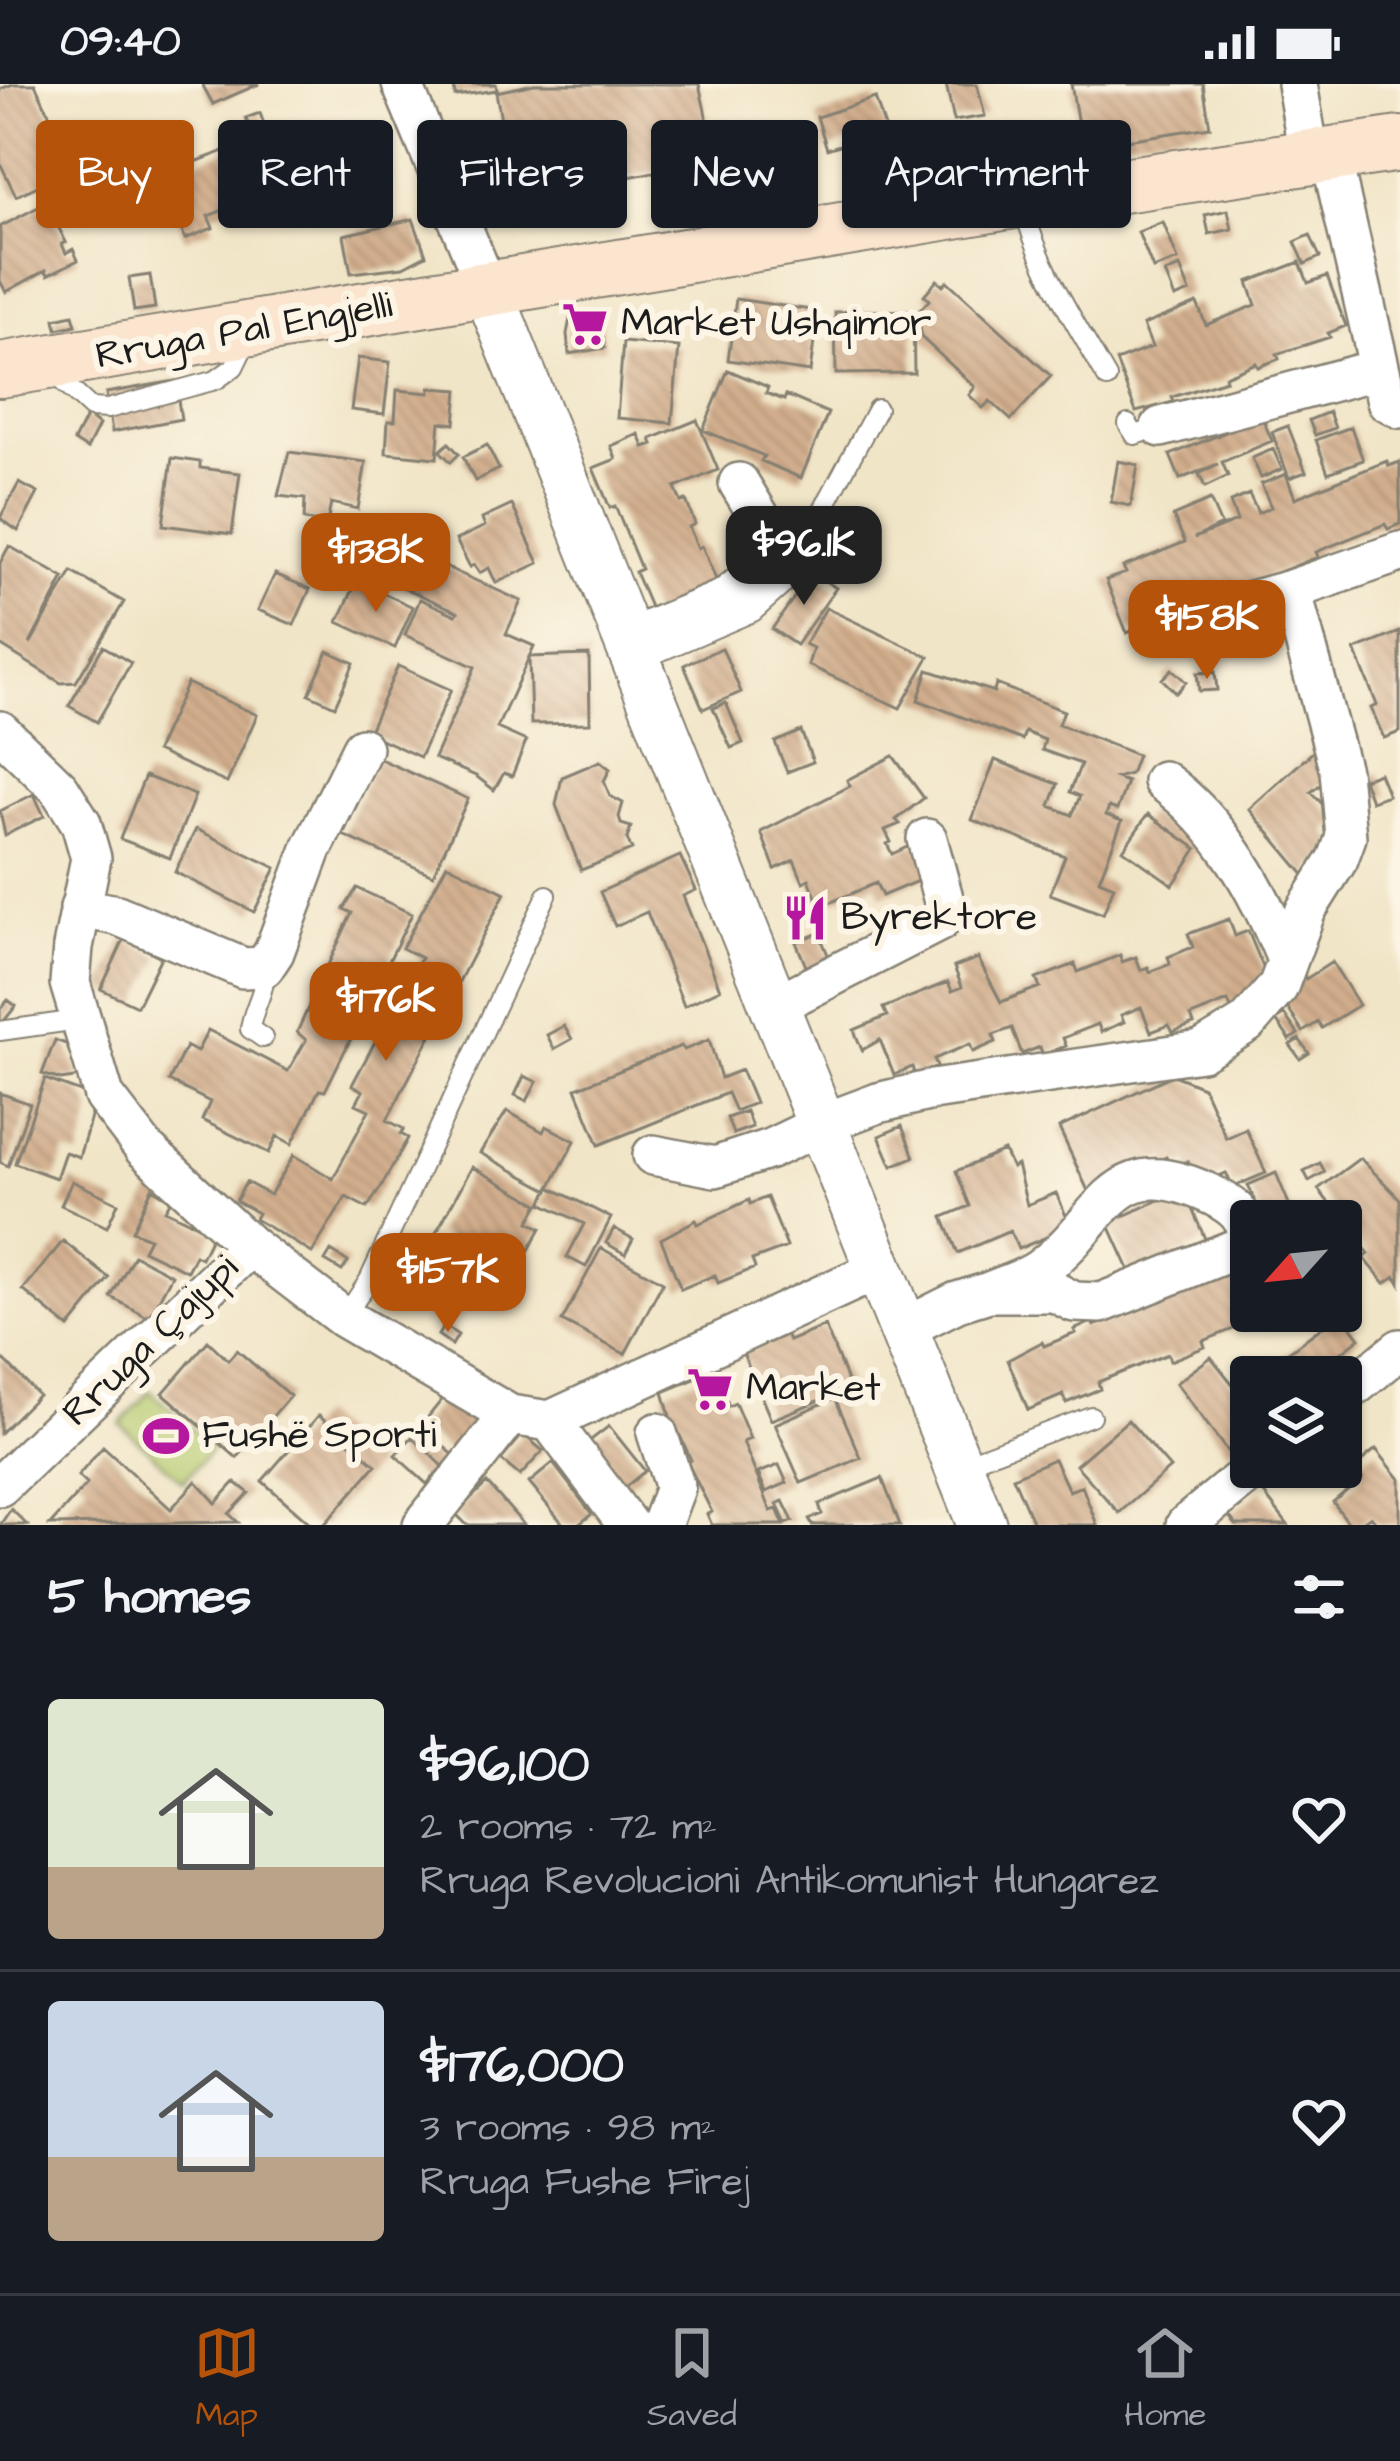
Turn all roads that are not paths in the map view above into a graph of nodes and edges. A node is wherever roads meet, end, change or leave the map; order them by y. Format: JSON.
{"nodes":[{"id":1,"x":402,"y":84,"type":"edge"},
{"id":2,"x":1298,"y":84,"type":"edge"},
{"id":3,"x":1400,"y":144,"type":"edge"},
{"id":4,"x":1319,"y":154,"type":"junction"},
{"id":5,"x":1131,"y":183,"type":"edge"},
{"id":6,"x":855,"y":228,"type":"edge"},
{"id":7,"x":1028,"y":228,"type":"edge"},
{"id":8,"x":488,"y":290,"type":"junction"},
{"id":9,"x":22,"y":367,"type":"edge"},
{"id":10,"x":1379,"y":370,"type":"junction"},
{"id":11,"x":1107,"y":378,"type":"dead end"},
{"id":12,"x":877,"y":409,"type":"dead end"},
{"id":13,"x":1400,"y":409,"type":"edge"},
{"id":14,"x":1145,"y":426,"type":"dead end"},
{"id":15,"x":739,"y":483,"type":"dead end"},
{"id":16,"x":1400,"y":552,"type":"edge"},
{"id":17,"x":1291,"y":590,"type":"junction"},
{"id":18,"x":1199,"y":615,"type":"dead end"},
{"id":19,"x":632,"y":650,"type":"junction"},
{"id":20,"x":0,"y":730,"type":"edge"},
{"id":21,"x":362,"y":748,"type":"dead end"},
{"id":22,"x":1163,"y":782,"type":"dead end"},
{"id":23,"x":927,"y":839,"type":"dead end"},
{"id":24,"x":547,"y":895,"type":"dead end"},
{"id":25,"x":80,"y":908,"type":"junction"},
{"id":26,"x":1286,"y":957,"type":"junction"},
{"id":27,"x":264,"y":967,"type":"junction"},
{"id":28,"x":774,"y":1006,"type":"junction"},
{"id":29,"x":78,"y":1020,"type":"junction"},
{"id":30,"x":0,"y":1031,"type":"edge"},
{"id":31,"x":263,"y":1038,"type":"dead end"},
{"id":32,"x":822,"y":1124,"type":"junction"},
{"id":33,"x":653,"y":1156,"type":"dead end"},
{"id":34,"x":250,"y":1246,"type":"junction"},
{"id":35,"x":880,"y":1269,"type":"junction"},
{"id":36,"x":989,"y":1292,"type":"junction"},
{"id":37,"x":344,"y":1318,"type":"junction"},
{"id":38,"x":903,"y":1329,"type":"junction"},
{"id":39,"x":1400,"y":1349,"type":"edge"},
{"id":40,"x":1362,"y":1380,"type":"edge"},
{"id":41,"x":510,"y":1414,"type":"junction"},
{"id":42,"x":1090,"y":1416,"type":"dead end"},
{"id":43,"x":550,"y":1420,"type":"junction"},
{"id":44,"x":657,"y":1433,"type":"dead end"},
{"id":45,"x":958,"y":1466,"type":"junction"},
{"id":46,"x":0,"y":1486,"type":"edge"},
{"id":47,"x":1231,"y":1488,"type":"edge"},
{"id":48,"x":423,"y":1525,"type":"edge"},
{"id":49,"x":628,"y":1525,"type":"edge"},
{"id":50,"x":661,"y":1525,"type":"edge"},
{"id":51,"x":982,"y":1525,"type":"edge"},
{"id":52,"x":1186,"y":1525,"type":"edge"}],
"edges":[{"from":1,"to":8,"type":"street"},
{"from":2,"to":4,"type":"street"},
{"from":3,"to":4,"type":"main road","name":"Rruga Pal Engjelli"},
{"from":4,"to":5,"type":"main road","name":"Rruga Pal Engjelli"},
{"from":4,"to":10,"type":"street"},
{"from":6,"to":8,"type":"main road","name":"Rruga Pal Engjelli"},
{"from":7,"to":11,"type":"lane"},
{"from":8,"to":9,"type":"main road","name":"Rruga Pal Engjelli"},
{"from":8,"to":19,"type":"street"},
{"from":10,"to":13,"type":"street"},
{"from":10,"to":14,"type":"street"},
{"from":12,"to":19,"type":"lane"},
{"from":15,"to":19,"type":"street"},
{"from":16,"to":17,"type":"street"},
{"from":17,"to":18,"type":"street"},
{"from":17,"to":26,"type":"street"},
{"from":19,"to":28,"type":"street"},
{"from":20,"to":25,"type":"street"},
{"from":21,"to":27,"type":"street"},
{"from":22,"to":26,"type":"street"},
{"from":23,"to":28,"type":"street"},
{"from":24,"to":37,"type":"lane"},
{"from":25,"to":27,"type":"street"},
{"from":25,"to":29,"type":"street"},
{"from":26,"to":32,"type":"street"},
{"from":27,"to":31,"type":"lane"},
{"from":28,"to":32,"type":"street"},
{"from":29,"to":30,"type":"lane"},
{"from":29,"to":34,"type":"street"},
{"from":32,"to":33,"type":"street"},
{"from":32,"to":35,"type":"street"},
{"from":34,"to":37,"type":"street"},
{"from":34,"to":46,"type":"street","name":"Rruga Çajupi"},
{"from":35,"to":38,"type":"street"},
{"from":35,"to":43,"type":"street"},
{"from":36,"to":36,"type":"street"},
{"from":36,"to":38,"type":"street"},
{"from":37,"to":41,"type":"street"},
{"from":38,"to":45,"type":"street"},
{"from":39,"to":40,"type":"street"},
{"from":41,"to":43,"type":"street"},
{"from":41,"to":48,"type":"street"},
{"from":42,"to":45,"type":"lane"},
{"from":43,"to":49,"type":"street"},
{"from":44,"to":50,"type":"street"},
{"from":45,"to":51,"type":"street"},
{"from":47,"to":52,"type":"street"}]}
